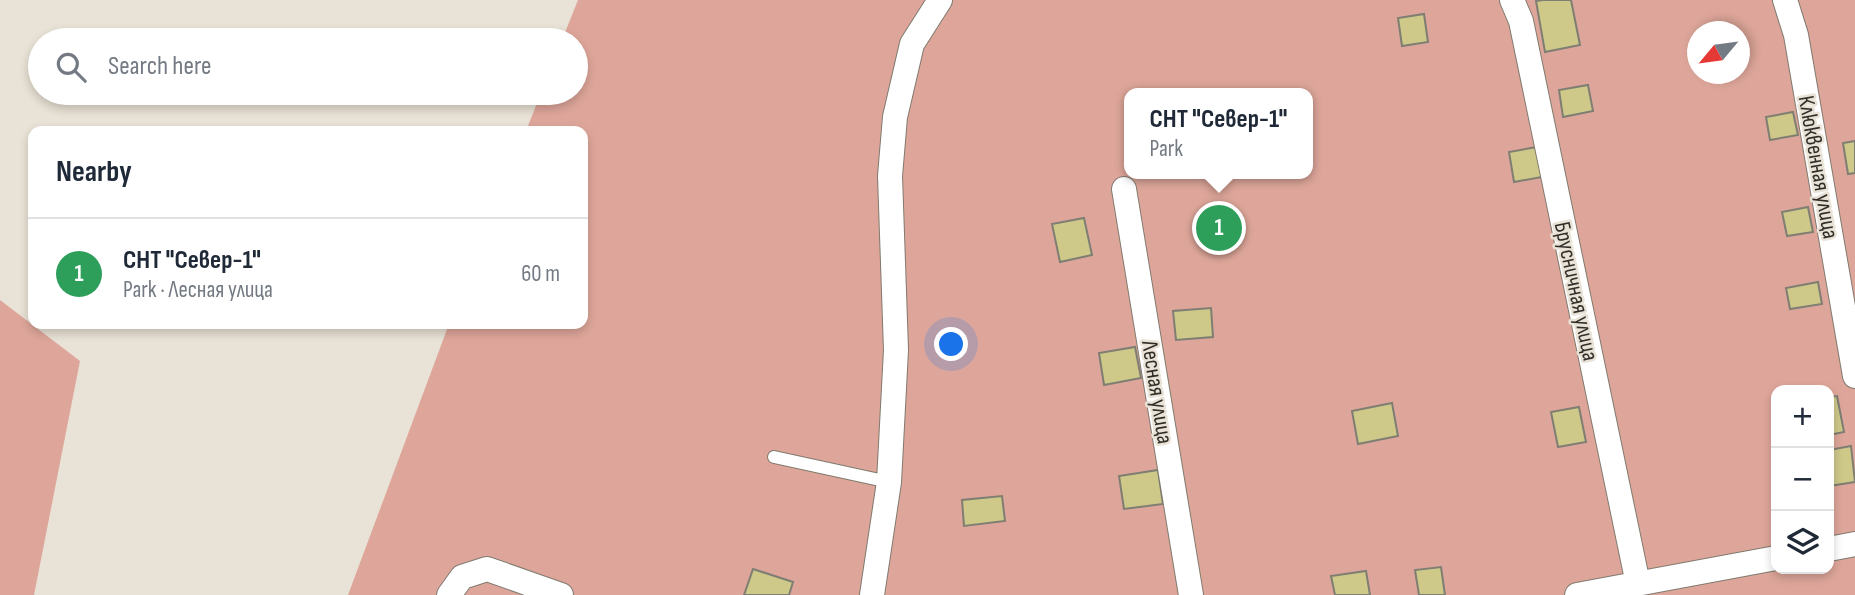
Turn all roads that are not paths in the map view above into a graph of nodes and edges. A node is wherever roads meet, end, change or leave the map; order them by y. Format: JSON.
{"nodes":[{"id":1,"x":940,"y":0,"type":"edge"},
{"id":2,"x":1512,"y":0,"type":"edge"},
{"id":3,"x":1785,"y":0,"type":"edge"},
{"id":4,"x":1124,"y":189,"type":"dead end"},
{"id":5,"x":1855,"y":376,"type":"edge"},
{"id":6,"x":774,"y":457,"type":"dead end"},
{"id":7,"x":889,"y":482,"type":"junction"},
{"id":8,"x":1855,"y":544,"type":"edge"},
{"id":9,"x":1834,"y":548,"type":"edge"},
{"id":10,"x":1771,"y":559,"type":"edge"},
{"id":11,"x":1638,"y":584,"type":"junction"},
{"id":12,"x":449,"y":595,"type":"edge"},
{"id":13,"x":561,"y":595,"type":"edge"},
{"id":14,"x":872,"y":595,"type":"edge"},
{"id":15,"x":1191,"y":595,"type":"edge"},
{"id":16,"x":1577,"y":595,"type":"edge"}],
"edges":[{"from":1,"to":7,"type":"street"},
{"from":2,"to":11,"type":"street","name":"Брусничная улица"},
{"from":3,"to":5,"type":"street","name":"Клюквенная улица"},
{"from":4,"to":15,"type":"street","name":"Лесная улица"},
{"from":6,"to":7,"type":"lane"},
{"from":7,"to":14,"type":"street"},
{"from":8,"to":9,"type":"street"},
{"from":10,"to":11,"type":"street"},
{"from":11,"to":16,"type":"street"},
{"from":12,"to":13,"type":"street"}]}
